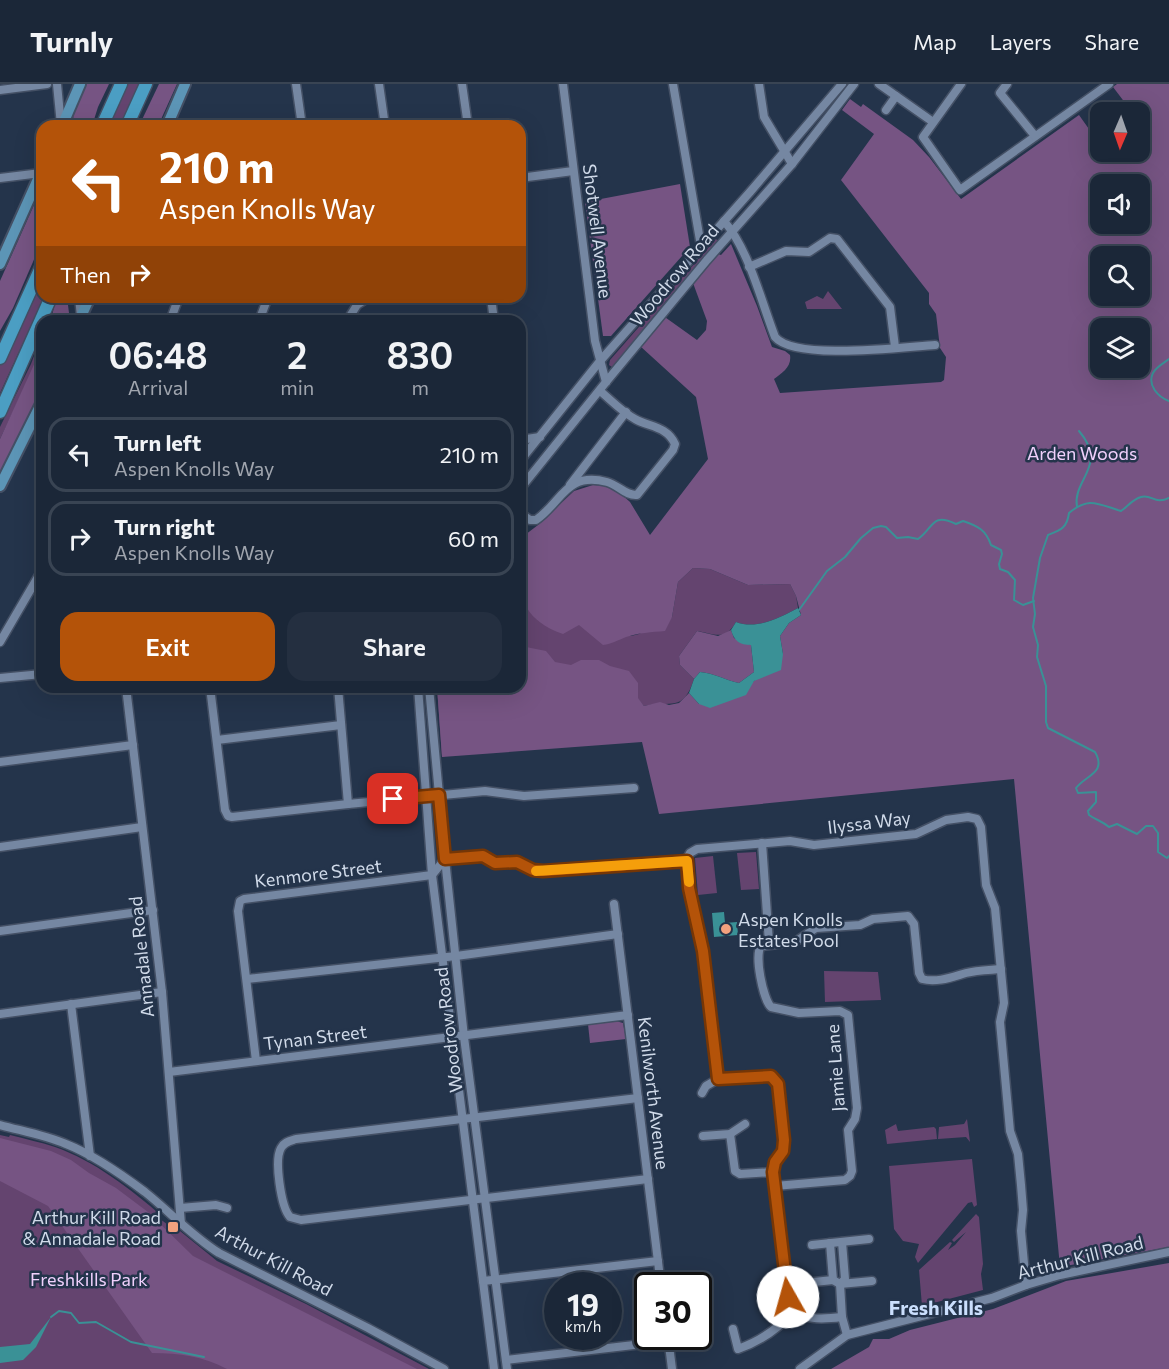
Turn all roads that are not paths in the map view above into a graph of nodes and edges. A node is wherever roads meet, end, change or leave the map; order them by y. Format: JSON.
{"nodes":[{"id":1,"x":47,"y":84,"type":"edge"},
{"id":2,"x":57,"y":84,"type":"edge"},
{"id":3,"x":80,"y":84,"type":"edge"},
{"id":4,"x":121,"y":84,"type":"edge"},
{"id":5,"x":146,"y":84,"type":"edge"},
{"id":6,"x":185,"y":84,"type":"edge"},
{"id":7,"x":296,"y":84,"type":"edge"},
{"id":8,"x":379,"y":84,"type":"edge"},
{"id":9,"x":462,"y":84,"type":"edge"},
{"id":10,"x":563,"y":84,"type":"edge"},
{"id":11,"x":673,"y":84,"type":"edge"},
{"id":12,"x":759,"y":84,"type":"edge"},
{"id":13,"x":842,"y":84,"type":"edge"},
{"id":14,"x":854,"y":84,"type":"edge"},
{"id":15,"x":879,"y":84,"type":"edge"},
{"id":16,"x":961,"y":84,"type":"edge"},
{"id":17,"x":1007,"y":84,"type":"edge"},
{"id":18,"x":1108,"y":84,"type":"edge"},
{"id":19,"x":0,"y":90,"type":"edge"},
{"id":20,"x":896,"y":96,"type":"junction"},
{"id":21,"x":886,"y":110,"type":"dead end"},
{"id":22,"x":61,"y":120,"type":"edge"},
{"id":23,"x":65,"y":120,"type":"edge"},
{"id":24,"x":105,"y":120,"type":"edge"},
{"id":25,"x":130,"y":120,"type":"edge"},
{"id":26,"x":170,"y":120,"type":"edge"},
{"id":27,"x":301,"y":120,"type":"edge"},
{"id":28,"x":382,"y":120,"type":"edge"},
{"id":29,"x":467,"y":120,"type":"edge"},
{"id":30,"x":933,"y":122,"type":"junction"},
{"id":31,"x":1035,"y":136,"type":"junction"},
{"id":32,"x":783,"y":152,"type":"junction"},
{"id":33,"x":792,"y":164,"type":"junction"},
{"id":34,"x":573,"y":171,"type":"junction"},
{"id":35,"x":36,"y":173,"type":"edge"},
{"id":36,"x":526,"y":177,"type":"edge"},
{"id":37,"x":0,"y":178,"type":"edge"},
{"id":38,"x":36,"y":183,"type":"edge"},
{"id":39,"x":724,"y":221,"type":"junction"},
{"id":40,"x":733,"y":232,"type":"junction"},
{"id":41,"x":701,"y":246,"type":"junction"},
{"id":42,"x":0,"y":263,"type":"edge"},
{"id":43,"x":749,"y":267,"type":"junction"},
{"id":44,"x":36,"y":269,"type":"edge"},
{"id":45,"x":36,"y":278,"type":"edge"},
{"id":46,"x":360,"y":303,"type":"edge"},
{"id":47,"x":351,"y":315,"type":"edge"},
{"id":48,"x":36,"y":331,"type":"edge"},
{"id":49,"x":0,"y":338,"type":"edge"},
{"id":50,"x":936,"y":345,"type":"dead end"},
{"id":51,"x":895,"y":347,"type":"junction"},
{"id":52,"x":0,"y":358,"type":"edge"},
{"id":53,"x":600,"y":361,"type":"junction"},
{"id":54,"x":606,"y":382,"type":"junction"},
{"id":55,"x":600,"y":391,"type":"junction"},
{"id":56,"x":0,"y":412,"type":"edge"},
{"id":57,"x":626,"y":412,"type":"junction"},
{"id":58,"x":36,"y":414,"type":"edge"},
{"id":59,"x":540,"y":437,"type":"junction"},
{"id":60,"x":526,"y":439,"type":"edge"},
{"id":61,"x":526,"y":454,"type":"edge"},
{"id":62,"x":526,"y":482,"type":"edge"},
{"id":63,"x":570,"y":485,"type":"junction"},
{"id":64,"x":0,"y":486,"type":"edge"},
{"id":65,"x":526,"y":517,"type":"edge"},
{"id":66,"x":36,"y":580,"type":"edge"},
{"id":67,"x":0,"y":642,"type":"edge"},
{"id":68,"x":36,"y":675,"type":"edge"},
{"id":69,"x":0,"y":678,"type":"edge"},
{"id":70,"x":127,"y":693,"type":"edge"},
{"id":71,"x":211,"y":693,"type":"edge"},
{"id":72,"x":338,"y":693,"type":"edge"},
{"id":73,"x":418,"y":693,"type":"edge"},
{"id":74,"x":430,"y":693,"type":"edge"},
{"id":75,"x":341,"y":725,"type":"junction"},
{"id":76,"x":217,"y":740,"type":"junction"},
{"id":77,"x":133,"y":745,"type":"junction"},
{"id":78,"x":0,"y":762,"type":"edge"},
{"id":79,"x":634,"y":788,"type":"dead end"},
{"id":80,"x":439,"y":795,"type":"junction"},
{"id":81,"x":426,"y":796,"type":"junction"},
{"id":82,"x":348,"y":804,"type":"junction"},
{"id":83,"x":142,"y":827,"type":"junction"},
{"id":84,"x":762,"y":843,"type":"junction"},
{"id":85,"x":0,"y":847,"type":"edge"},
{"id":86,"x":445,"y":859,"type":"junction"},
{"id":87,"x":687,"y":861,"type":"junction"},
{"id":88,"x":432,"y":875,"type":"junction"},
{"id":89,"x":614,"y":904,"type":"dead end"},
{"id":90,"x":153,"y":910,"type":"junction"},
{"id":91,"x":0,"y":932,"type":"edge"},
{"id":92,"x":618,"y":934,"type":"junction"},
{"id":93,"x":769,"y":944,"type":"junction"},
{"id":94,"x":456,"y":957,"type":"junction"},
{"id":95,"x":443,"y":958,"type":"junction"},
{"id":96,"x":1001,"y":969,"type":"junction"},
{"id":97,"x":247,"y":980,"type":"junction"},
{"id":98,"x":162,"y":992,"type":"junction"},
{"id":99,"x":71,"y":1004,"type":"junction"},
{"id":100,"x":0,"y":1014,"type":"edge"},
{"id":101,"x":628,"y":1015,"type":"junction"},
{"id":102,"x":464,"y":1036,"type":"junction"},
{"id":103,"x":453,"y":1038,"type":"junction"},
{"id":104,"x":256,"y":1061,"type":"junction"},
{"id":105,"x":169,"y":1072,"type":"junction"},
{"id":106,"x":718,"y":1079,"type":"junction"},
{"id":107,"x":702,"y":1093,"type":"dead end"},
{"id":108,"x":638,"y":1098,"type":"junction"},
{"id":109,"x":475,"y":1118,"type":"junction"},
{"id":110,"x":462,"y":1119,"type":"junction"},
{"id":111,"x":745,"y":1124,"type":"dead end"},
{"id":112,"x":0,"y":1125,"type":"edge"},
{"id":113,"x":730,"y":1134,"type":"junction"},
{"id":114,"x":702,"y":1136,"type":"dead end"},
{"id":115,"x":90,"y":1156,"type":"junction"},
{"id":116,"x":773,"y":1172,"type":"junction"},
{"id":117,"x":648,"y":1179,"type":"junction"},
{"id":118,"x":775,"y":1186,"type":"junction"},
{"id":119,"x":485,"y":1199,"type":"junction"},
{"id":120,"x":472,"y":1201,"type":"junction"},
{"id":121,"x":180,"y":1208,"type":"junction"},
{"id":122,"x":227,"y":1208,"type":"dead end"},
{"id":123,"x":181,"y":1224,"type":"junction"},
{"id":124,"x":869,"y":1239,"type":"dead end"},
{"id":125,"x":842,"y":1242,"type":"junction"},
{"id":126,"x":830,"y":1243,"type":"junction"},
{"id":127,"x":812,"y":1245,"type":"dead end"},
{"id":128,"x":1169,"y":1252,"type":"edge"},
{"id":129,"x":658,"y":1261,"type":"junction"},
{"id":130,"x":659,"y":1272,"type":"edge"},
{"id":131,"x":496,"y":1280,"type":"junction"},
{"id":132,"x":483,"y":1281,"type":"junction"},
{"id":133,"x":872,"y":1281,"type":"dead end"},
{"id":134,"x":814,"y":1282,"type":"dead end"},
{"id":135,"x":837,"y":1282,"type":"junction"},
{"id":136,"x":1026,"y":1285,"type":"junction"},
{"id":137,"x":794,"y":1311,"type":"junction"},
{"id":138,"x":842,"y":1317,"type":"junction"},
{"id":139,"x":733,"y":1329,"type":"dead end"},
{"id":140,"x":847,"y":1335,"type":"junction"},
{"id":141,"x":634,"y":1344,"type":"edge"},
{"id":142,"x":669,"y":1350,"type":"edge"},
{"id":143,"x":506,"y":1365,"type":"edge"},
{"id":144,"x":444,"y":1369,"type":"edge"},
{"id":145,"x":494,"y":1369,"type":"edge"},
{"id":146,"x":672,"y":1369,"type":"edge"},
{"id":147,"x":800,"y":1369,"type":"edge"}],
"edges":[{"from":1,"to":19,"type":"street"},
{"from":2,"to":22,"type":"street"},
{"from":3,"to":23,"type":"main road"},
{"from":4,"to":24,"type":"highway"},
{"from":5,"to":25,"type":"highway"},
{"from":6,"to":26,"type":"main road"},
{"from":7,"to":27,"type":"street"},
{"from":8,"to":28,"type":"street"},
{"from":9,"to":29,"type":"street"},
{"from":10,"to":34,"type":"street","name":"Shotwell Avenue"},
{"from":11,"to":41,"type":"street"},
{"from":12,"to":32,"type":"street"},
{"from":13,"to":32,"type":"street","name":"Woodrow Road"},
{"from":14,"to":33,"type":"street","name":"Woodrow Road"},
{"from":15,"to":20,"type":"street"},
{"from":16,"to":30,"type":"street"},
{"from":17,"to":31,"type":"street"},
{"from":18,"to":31,"type":"street"},
{"from":20,"to":21,"type":"street"},
{"from":20,"to":30,"type":"street"},
{"from":30,"to":31,"type":"street"},
{"from":32,"to":33,"type":"street"},
{"from":32,"to":39,"type":"street","name":"Woodrow Road"},
{"from":33,"to":40,"type":"street","name":"Woodrow Road"},
{"from":34,"to":36,"type":"street"},
{"from":34,"to":53,"type":"street","name":"Shotwell Avenue"},
{"from":35,"to":37,"type":"street"},
{"from":38,"to":42,"type":"main road"},
{"from":39,"to":40,"type":"street"},
{"from":39,"to":41,"type":"street","name":"Woodrow Road"},
{"from":40,"to":43,"type":"street"},
{"from":40,"to":54,"type":"street","name":"Woodrow Road"},
{"from":41,"to":53,"type":"street","name":"Woodrow Road"},
{"from":43,"to":51,"type":"street"},
{"from":43,"to":51,"type":"street"},
{"from":44,"to":49,"type":"highway"},
{"from":45,"to":52,"type":"highway"},
{"from":46,"to":47,"type":"street"},
{"from":48,"to":56,"type":"highway"},
{"from":50,"to":51,"type":"street"},
{"from":53,"to":54,"type":"street","name":"Shotwell Avenue"},
{"from":53,"to":59,"type":"street","name":"Woodrow Road"},
{"from":54,"to":55,"type":"street","name":"Woodrow Road"},
{"from":55,"to":57,"type":"street"},
{"from":55,"to":62,"type":"street","name":"Woodrow Road"},
{"from":57,"to":63,"type":"street"},
{"from":57,"to":63,"type":"street"},
{"from":58,"to":64,"type":"main road"},
{"from":59,"to":60,"type":"street"},
{"from":59,"to":61,"type":"street","name":"Woodrow Road"},
{"from":63,"to":65,"type":"street"},
{"from":66,"to":67,"type":"street"},
{"from":68,"to":69,"type":"street"},
{"from":70,"to":77,"type":"street","name":"Annadale Road"},
{"from":71,"to":76,"type":"street"},
{"from":72,"to":75,"type":"street"},
{"from":73,"to":81,"type":"street","name":"Woodrow Road"},
{"from":74,"to":80,"type":"street","name":"Woodrow Road"},
{"from":75,"to":76,"type":"street"},
{"from":75,"to":82,"type":"street"},
{"from":76,"to":82,"type":"street"},
{"from":77,"to":78,"type":"street"},
{"from":77,"to":83,"type":"street","name":"Annadale Road"},
{"from":79,"to":80,"type":"street"},
{"from":80,"to":81,"type":"street"},
{"from":80,"to":86,"type":"street","name":"Woodrow Road"},
{"from":81,"to":82,"type":"street"},
{"from":81,"to":88,"type":"street","name":"Woodrow Road"},
{"from":83,"to":85,"type":"street"},
{"from":83,"to":90,"type":"street","name":"Annadale Road"},
{"from":84,"to":87,"type":"street","name":"Ilyssa Way"},
{"from":84,"to":93,"type":"street"},
{"from":84,"to":96,"type":"street","name":"Ilyssa Way"},
{"from":86,"to":87,"type":"street","name":"Ilyssa Way"},
{"from":86,"to":88,"type":"street"},
{"from":86,"to":94,"type":"street","name":"Woodrow Road"},
{"from":87,"to":106,"type":"street"},
{"from":88,"to":95,"type":"street","name":"Woodrow Road"},
{"from":88,"to":97,"type":"street","name":"Kenmore Street"},
{"from":89,"to":92,"type":"street","name":"Kenilworth Avenue"},
{"from":90,"to":91,"type":"street"},
{"from":90,"to":98,"type":"street","name":"Annadale Road"},
{"from":92,"to":94,"type":"street"},
{"from":92,"to":101,"type":"street","name":"Kenilworth Avenue"},
{"from":93,"to":96,"type":"street"},
{"from":93,"to":118,"type":"street","name":"Jamie Lane"},
{"from":94,"to":95,"type":"street"},
{"from":94,"to":102,"type":"street","name":"Woodrow Road"},
{"from":95,"to":97,"type":"street"},
{"from":95,"to":103,"type":"street","name":"Woodrow Road"},
{"from":96,"to":136,"type":"street","name":"Ilyssa Way"},
{"from":97,"to":104,"type":"street","name":"Kenmore Street"},
{"from":98,"to":99,"type":"street"},
{"from":98,"to":105,"type":"street","name":"Annadale Road"},
{"from":99,"to":100,"type":"street"},
{"from":99,"to":115,"type":"street"},
{"from":101,"to":102,"type":"street","name":"Tynan Street"},
{"from":101,"to":108,"type":"street","name":"Kenilworth Avenue"},
{"from":102,"to":103,"type":"street","name":"Tynan Street"},
{"from":102,"to":109,"type":"street","name":"Woodrow Road"},
{"from":103,"to":104,"type":"street","name":"Tynan Street"},
{"from":103,"to":110,"type":"street","name":"Woodrow Road"},
{"from":104,"to":105,"type":"street","name":"Tynan Street"},
{"from":105,"to":121,"type":"street","name":"Annadale Road"},
{"from":106,"to":107,"type":"street"},
{"from":106,"to":116,"type":"street"},
{"from":108,"to":109,"type":"street"},
{"from":108,"to":117,"type":"street","name":"Kenilworth Avenue"},
{"from":109,"to":110,"type":"street"},
{"from":109,"to":119,"type":"street","name":"Woodrow Road"},
{"from":110,"to":120,"type":"street","name":"Woodrow Road"},
{"from":110,"to":120,"type":"street"},
{"from":111,"to":113,"type":"street"},
{"from":112,"to":115,"type":"street","name":"Arthur Kill Road"},
{"from":113,"to":114,"type":"street"},
{"from":113,"to":116,"type":"street"},
{"from":115,"to":123,"type":"street","name":"Arthur Kill Road"},
{"from":116,"to":118,"type":"street"},
{"from":117,"to":119,"type":"street"},
{"from":117,"to":129,"type":"street","name":"Kenilworth Avenue"},
{"from":118,"to":137,"type":"street"},
{"from":119,"to":120,"type":"street"},
{"from":119,"to":131,"type":"street","name":"Woodrow Road"},
{"from":120,"to":132,"type":"street","name":"Woodrow Road"},
{"from":121,"to":122,"type":"street"},
{"from":121,"to":123,"type":"street","name":"Annadale Road"},
{"from":123,"to":144,"type":"street","name":"Arthur Kill Road"},
{"from":124,"to":125,"type":"street"},
{"from":125,"to":126,"type":"street"},
{"from":125,"to":135,"type":"street"},
{"from":126,"to":127,"type":"street"},
{"from":126,"to":135,"type":"street"},
{"from":128,"to":136,"type":"street","name":"Arthur Kill Road"},
{"from":129,"to":130,"type":"street","name":"Kenilworth Avenue"},
{"from":129,"to":131,"type":"street"},
{"from":131,"to":132,"type":"street"},
{"from":131,"to":143,"type":"street","name":"Woodrow Road"},
{"from":132,"to":145,"type":"street","name":"Woodrow Road"},
{"from":133,"to":135,"type":"street"},
{"from":134,"to":135,"type":"street"},
{"from":135,"to":138,"type":"street"},
{"from":136,"to":140,"type":"street","name":"Arthur Kill Road"},
{"from":137,"to":138,"type":"street"},
{"from":137,"to":139,"type":"street"},
{"from":138,"to":140,"type":"street"},
{"from":140,"to":147,"type":"street","name":"Arthur Kill Road"},
{"from":141,"to":143,"type":"street"},
{"from":142,"to":146,"type":"street"}]}
